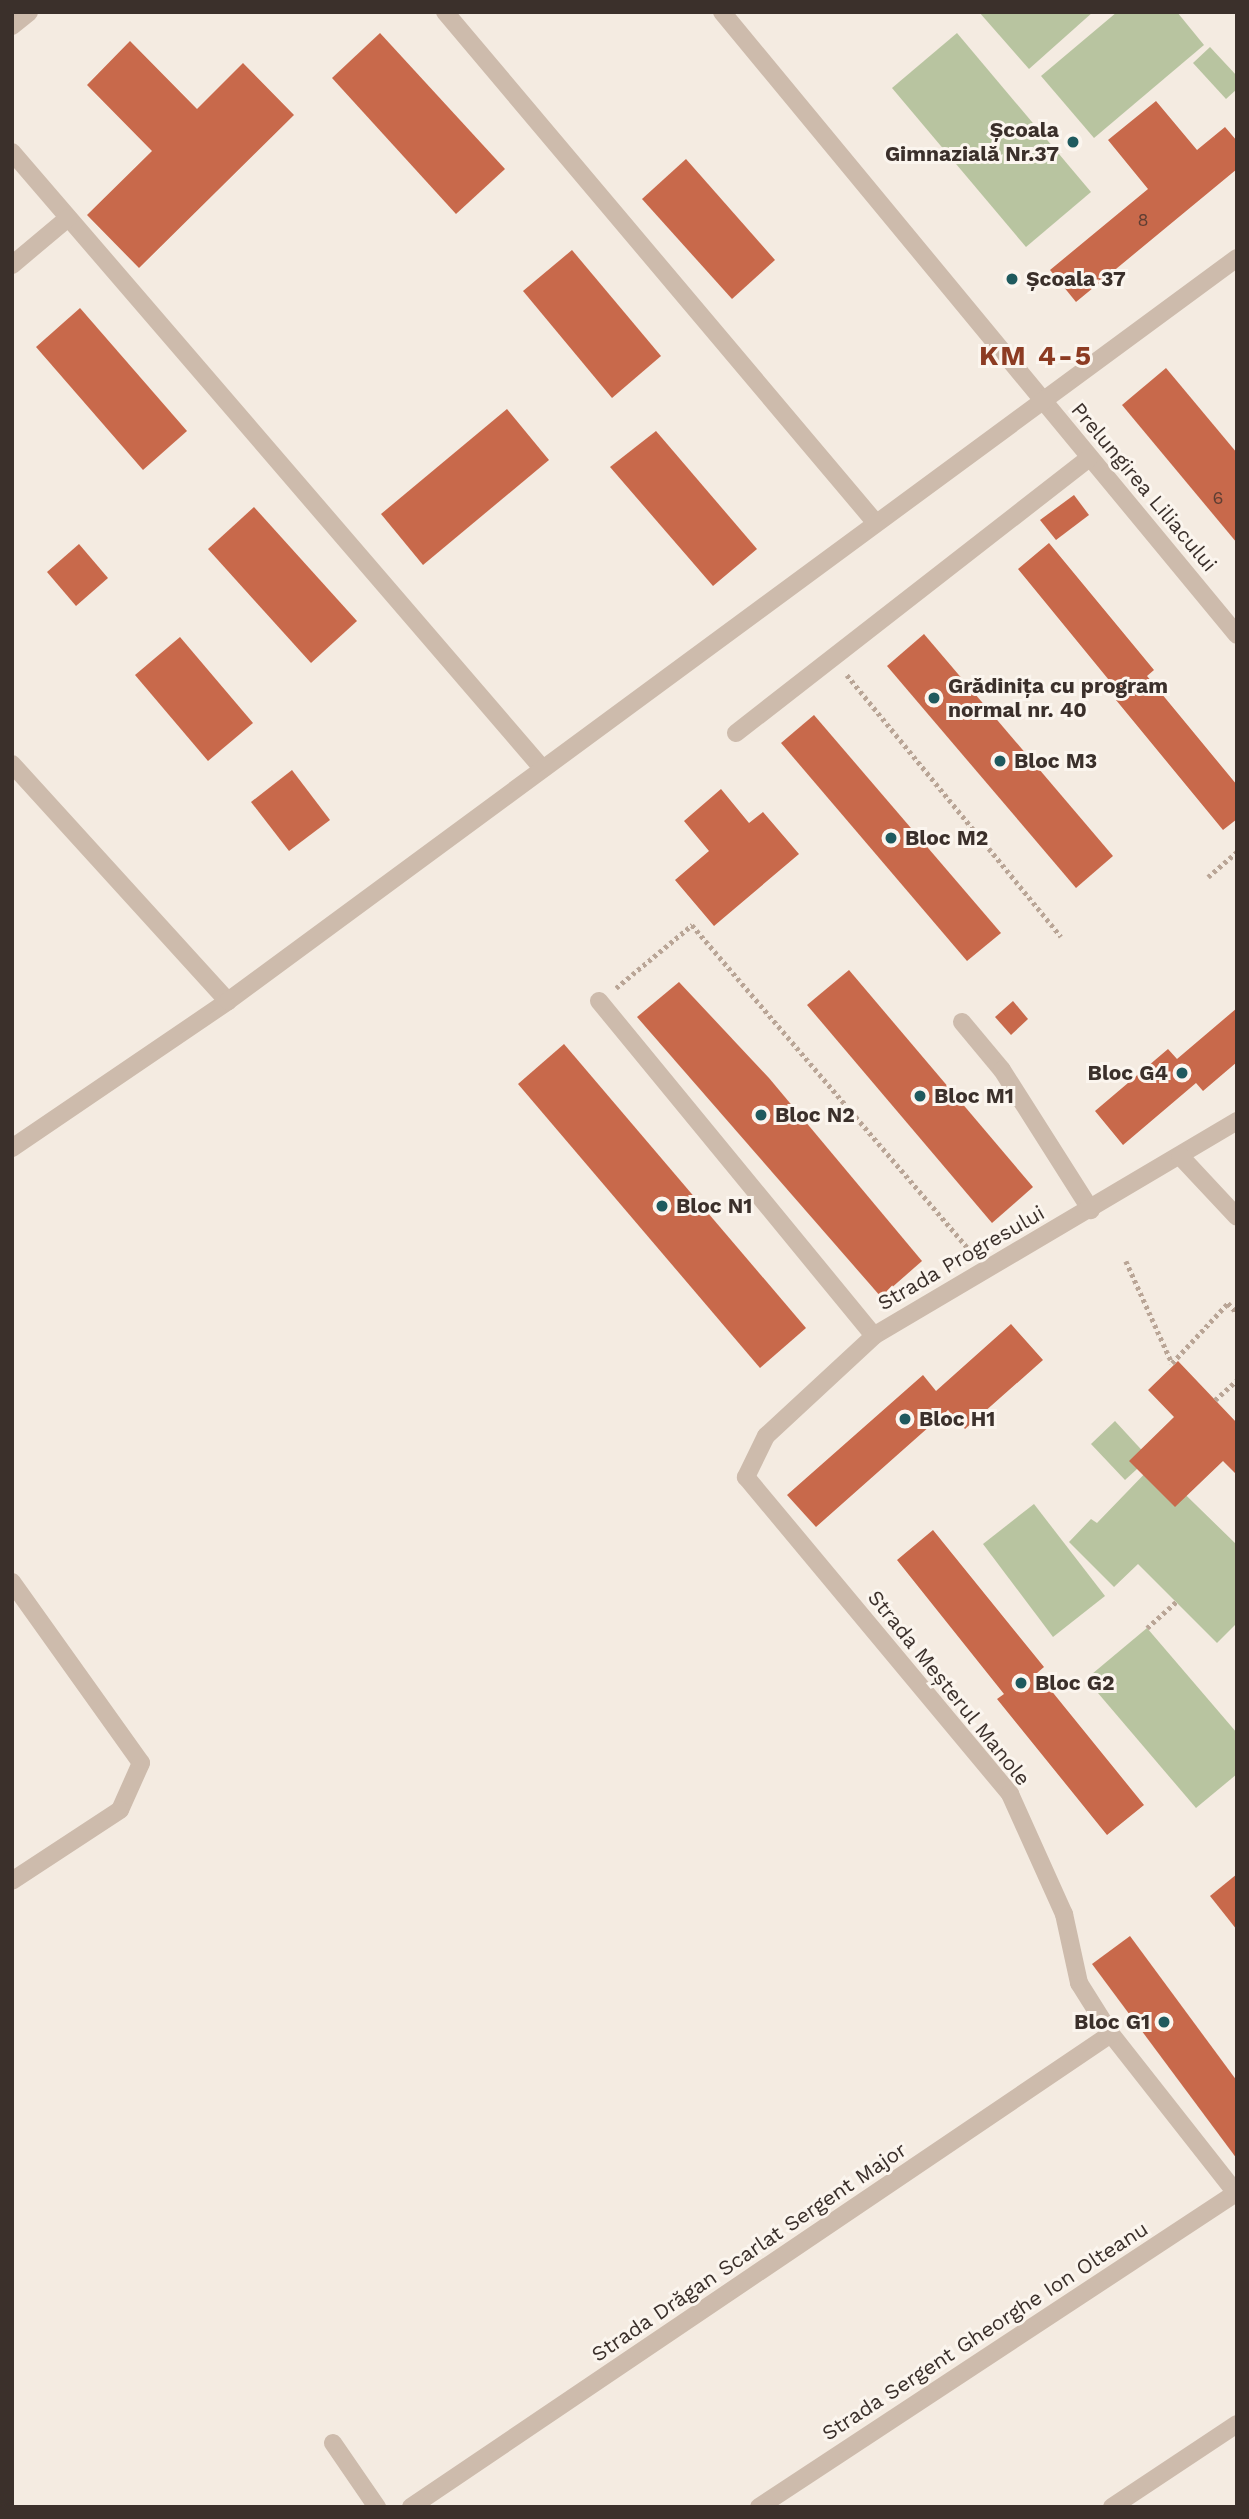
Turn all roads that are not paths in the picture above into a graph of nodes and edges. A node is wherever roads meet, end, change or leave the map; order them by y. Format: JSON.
{"nodes":[{"id":1,"x":29,"y":12,"type":"edge"},
{"id":2,"x":444,"y":12,"type":"edge"},
{"id":3,"x":722,"y":12,"type":"edge"},
{"id":4,"x":12,"y":26,"type":"edge"},
{"id":5,"x":12,"y":152,"type":"edge"},
{"id":6,"x":68,"y":218,"type":"junction"},
{"id":7,"x":1237,"y":258,"type":"edge"},
{"id":8,"x":12,"y":265,"type":"edge"},
{"id":9,"x":1041,"y":400,"type":"junction"},
{"id":10,"x":1089,"y":458,"type":"junction"},
{"id":11,"x":876,"y":522,"type":"junction"},
{"id":12,"x":1237,"y":635,"type":"edge"},
{"id":13,"x":736,"y":733,"type":"dead end"},
{"id":14,"x":12,"y":764,"type":"edge"},
{"id":15,"x":542,"y":768,"type":"junction"},
{"id":16,"x":228,"y":1001,"type":"junction"},
{"id":17,"x":599,"y":1001,"type":"road end"},
{"id":18,"x":961,"y":1022,"type":"dead end"},
{"id":19,"x":1237,"y":1121,"type":"edge"},
{"id":20,"x":12,"y":1148,"type":"edge"},
{"id":21,"x":1180,"y":1156,"type":"junction"},
{"id":22,"x":1091,"y":1210,"type":"junction"},
{"id":23,"x":1237,"y":1217,"type":"edge"},
{"id":24,"x":874,"y":1336,"type":"junction"},
{"id":25,"x":746,"y":1476,"type":"joint"},
{"id":26,"x":12,"y":1582,"type":"edge"},
{"id":27,"x":12,"y":1881,"type":"edge"},
{"id":28,"x":1111,"y":2034,"type":"junction"},
{"id":29,"x":1236,"y":2193,"type":"edge"},
{"id":30,"x":1237,"y":2424,"type":"edge"},
{"id":31,"x":333,"y":2443,"type":"dead end"},
{"id":32,"x":1116,"y":2506,"type":"edge"},
{"id":33,"x":377,"y":2507,"type":"edge"},
{"id":34,"x":411,"y":2507,"type":"edge"},
{"id":35,"x":759,"y":2507,"type":"edge"}],
"edges":[{"from":1,"to":4,"type":"street"},
{"from":2,"to":11,"type":"street"},
{"from":3,"to":9,"type":"street","name":"Prelungirea Liliacului"},
{"from":5,"to":6,"type":"street"},
{"from":6,"to":8,"type":"street"},
{"from":6,"to":15,"type":"street"},
{"from":7,"to":9,"type":"street"},
{"from":9,"to":10,"type":"street","name":"Prelungirea Liliacului"},
{"from":9,"to":11,"type":"street"},
{"from":10,"to":12,"type":"street","name":"Prelungirea Liliacului"},
{"from":10,"to":13,"type":"street"},
{"from":11,"to":15,"type":"street"},
{"from":14,"to":16,"type":"street"},
{"from":15,"to":16,"type":"street"},
{"from":16,"to":20,"type":"street"},
{"from":17,"to":24,"type":"street"},
{"from":18,"to":22,"type":"street"},
{"from":19,"to":21,"type":"street","name":"Strada Progresului"},
{"from":21,"to":22,"type":"street","name":"Strada Progresului"},
{"from":21,"to":23,"type":"street"},
{"from":22,"to":24,"type":"street","name":"Strada Progresului"},
{"from":24,"to":25,"type":"street","name":"Strada Progresului"},
{"from":25,"to":28,"type":"street","name":"Strada Meșterul Manole"},
{"from":26,"to":27,"type":"street"},
{"from":28,"to":29,"type":"street","name":"Strada Meșterul Manole"},
{"from":28,"to":34,"type":"street","name":"Strada Drăgan Scarlat Sergent Major"},
{"from":29,"to":35,"type":"street","name":"Strada Sergent Gheorghe Ion Olteanu"},
{"from":30,"to":32,"type":"street"},
{"from":31,"to":33,"type":"street"}]}
